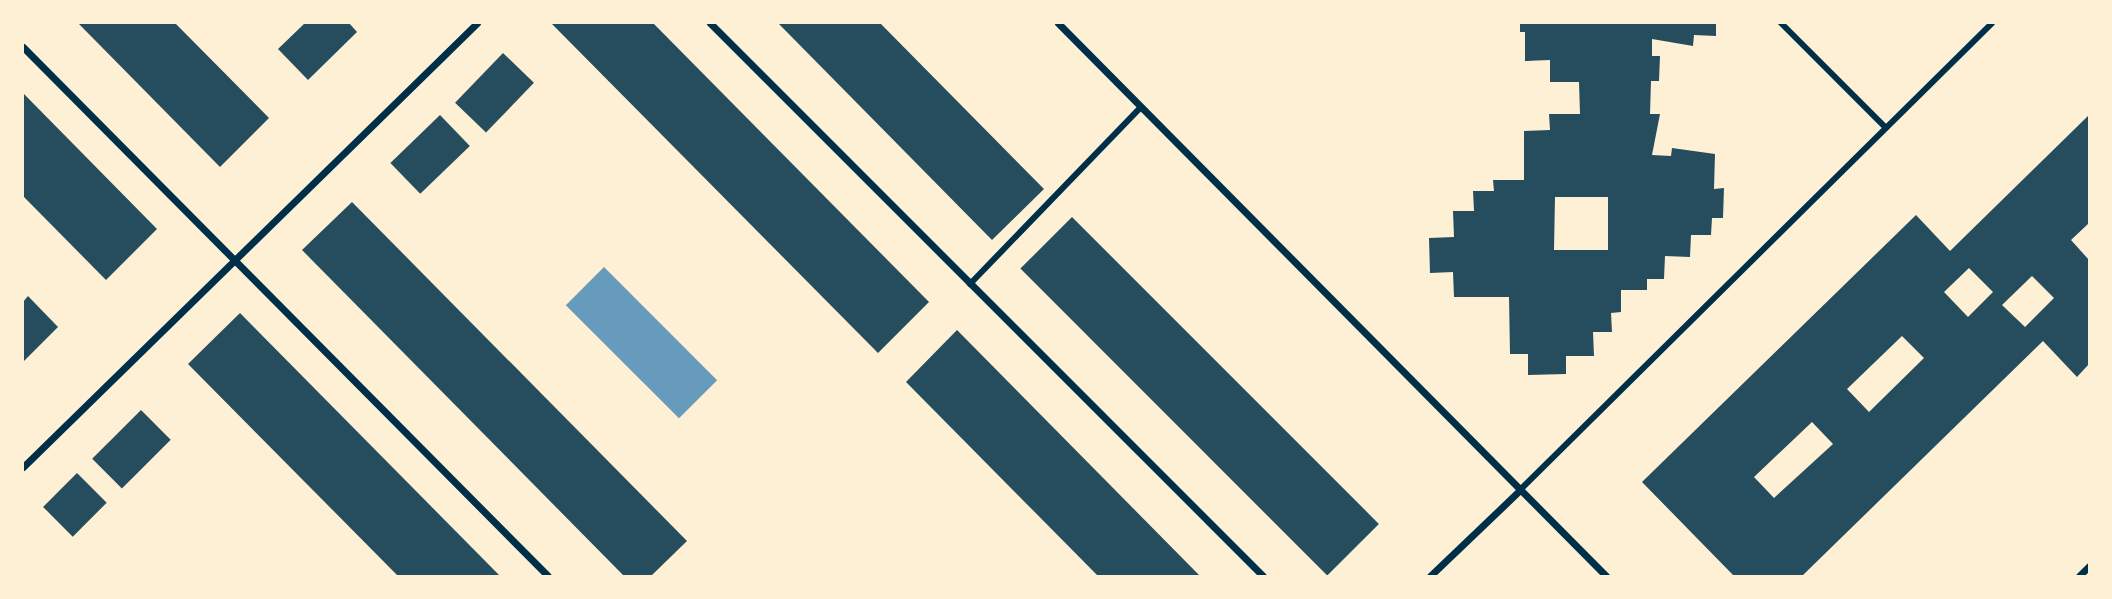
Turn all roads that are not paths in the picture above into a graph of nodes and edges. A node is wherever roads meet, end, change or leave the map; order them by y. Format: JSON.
{"nodes":[{"id":1,"x":477,"y":23,"type":"edge"},
{"id":2,"x":710,"y":23,"type":"edge"},
{"id":3,"x":1058,"y":23,"type":"edge"},
{"id":4,"x":1781,"y":23,"type":"edge"},
{"id":5,"x":1992,"y":23,"type":"edge"},
{"id":6,"x":23,"y":47,"type":"edge"},
{"id":7,"x":1141,"y":107,"type":"junction"},
{"id":8,"x":1886,"y":128,"type":"junction"},
{"id":9,"x":230,"y":261,"type":"junction"},
{"id":10,"x":970,"y":284,"type":"junction"},
{"id":11,"x":23,"y":467,"type":"edge"},
{"id":12,"x":1521,"y":490,"type":"junction"},
{"id":13,"x":2089,"y":566,"type":"edge"},
{"id":14,"x":548,"y":576,"type":"edge"},
{"id":15,"x":1263,"y":576,"type":"edge"},
{"id":16,"x":1430,"y":576,"type":"edge"},
{"id":17,"x":1606,"y":576,"type":"edge"},
{"id":18,"x":2079,"y":576,"type":"edge"}],
"edges":[{"from":1,"to":9,"type":"street"},
{"from":2,"to":10,"type":"street"},
{"from":3,"to":7,"type":"street"},
{"from":4,"to":8,"type":"street"},
{"from":5,"to":8,"type":"street"},
{"from":6,"to":9,"type":"street"},
{"from":7,"to":10,"type":"street"},
{"from":7,"to":12,"type":"street"},
{"from":8,"to":12,"type":"street"},
{"from":9,"to":11,"type":"street"},
{"from":9,"to":14,"type":"street"},
{"from":10,"to":15,"type":"street"},
{"from":12,"to":16,"type":"street"},
{"from":12,"to":17,"type":"street"},
{"from":13,"to":18,"type":"street"}]}
